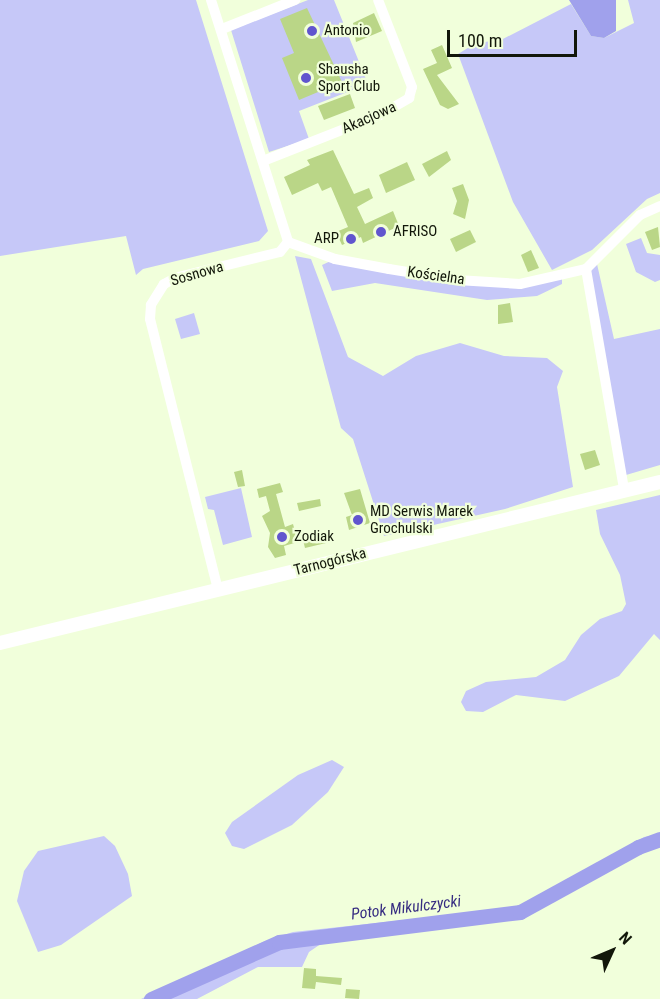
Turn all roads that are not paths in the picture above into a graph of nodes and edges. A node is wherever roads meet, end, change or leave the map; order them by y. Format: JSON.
{"nodes":[{"id":1,"x":211,"y":0,"type":"edge"},
{"id":2,"x":295,"y":0,"type":"edge"},
{"id":3,"x":378,"y":0,"type":"edge"},
{"id":4,"x":222,"y":28,"type":"junction"},
{"id":5,"x":263,"y":161,"type":"junction"},
{"id":6,"x":660,"y":206,"type":"edge"},
{"id":7,"x":288,"y":242,"type":"junction"},
{"id":8,"x":586,"y":269,"type":"junction"},
{"id":9,"x":660,"y":482,"type":"edge"},
{"id":10,"x":624,"y":490,"type":"junction"},
{"id":11,"x":218,"y":590,"type":"junction"},
{"id":12,"x":0,"y":643,"type":"edge"}],
"edges":[{"from":1,"to":4,"type":"street"},
{"from":2,"to":4,"type":"street"},
{"from":3,"to":5,"type":"street","name":"Akacjowa"},
{"from":4,"to":5,"type":"street"},
{"from":5,"to":7,"type":"street"},
{"from":6,"to":8,"type":"street","name":"Kościelna"},
{"from":7,"to":8,"type":"street","name":"Kościelna"},
{"from":7,"to":11,"type":"street","name":"Sosnowa"},
{"from":8,"to":10,"type":"street"},
{"from":9,"to":10,"type":"main road","name":"Tarnogórska"},
{"from":10,"to":11,"type":"main road","name":"Tarnogórska"},
{"from":11,"to":12,"type":"main road","name":"Tarnogórska"}]}
